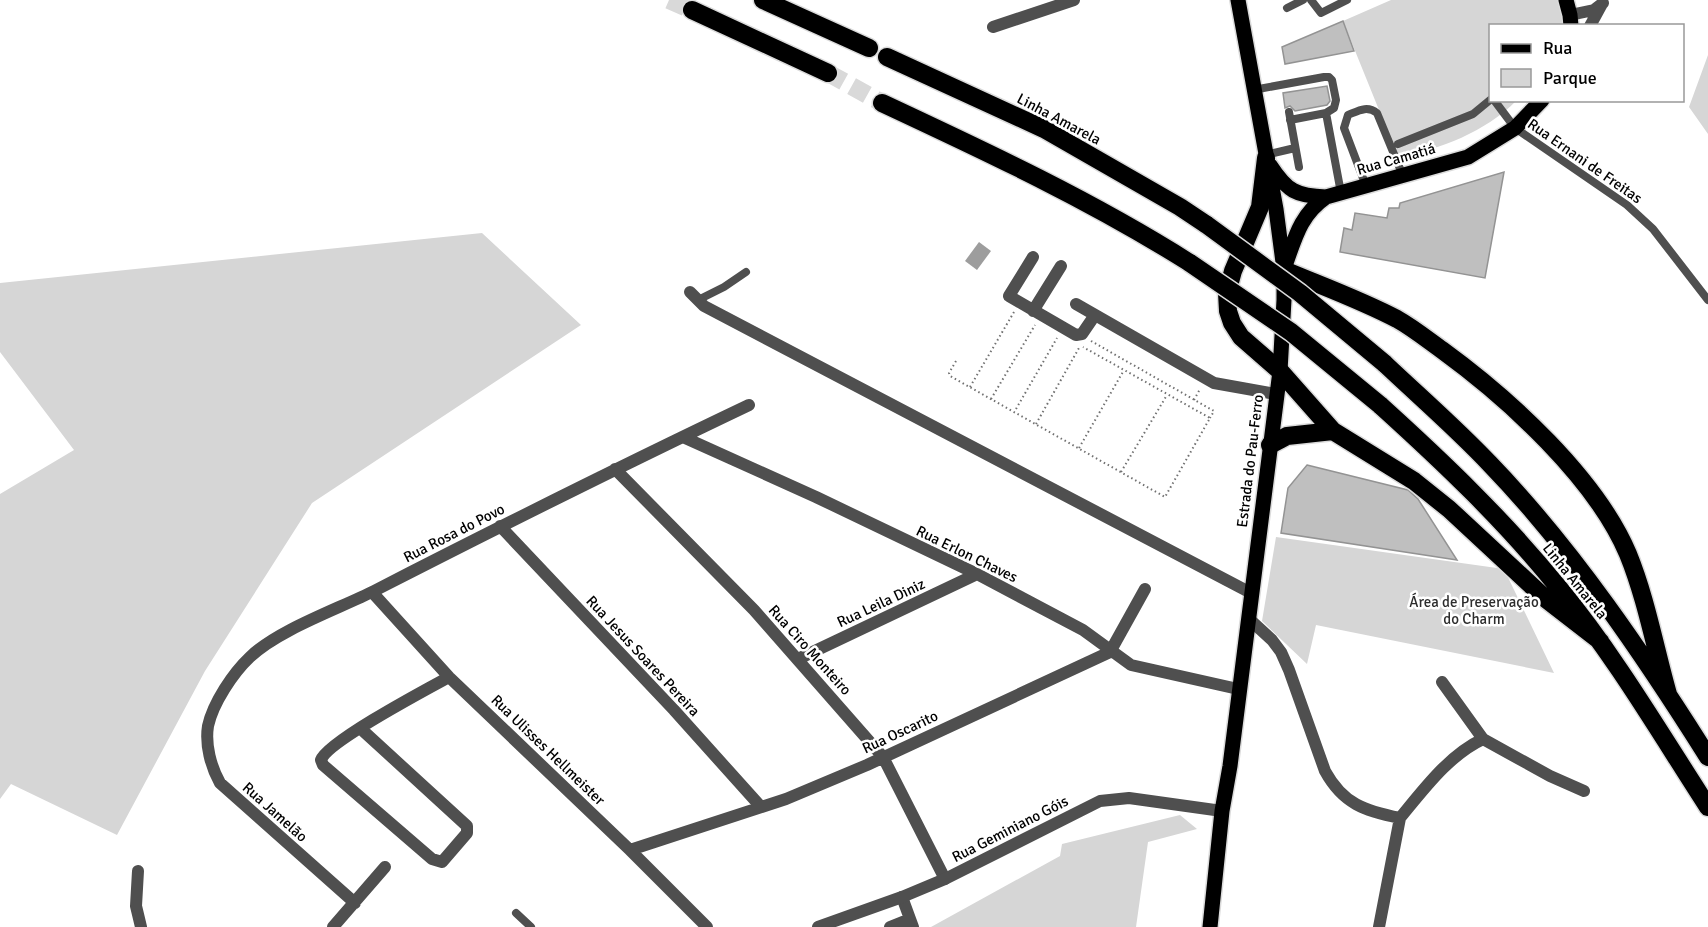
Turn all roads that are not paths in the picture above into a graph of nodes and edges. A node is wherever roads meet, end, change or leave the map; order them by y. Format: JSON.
{"nodes":[{"id":1,"x":763,"y":0,"type":"edge"},
{"id":2,"x":1074,"y":0,"type":"edge"},
{"id":3,"x":1303,"y":0,"type":"edge"},
{"id":4,"x":1311,"y":0,"type":"edge"},
{"id":5,"x":1347,"y":0,"type":"edge"},
{"id":6,"x":1604,"y":2,"type":"edge"},
{"id":7,"x":1237,"y":3,"type":"edge"},
{"id":8,"x":1287,"y":8,"type":"dead end"},
{"id":9,"x":692,"y":10,"type":"tunnel mouth"},
{"id":10,"x":1569,"y":14,"type":"edge"},
{"id":11,"x":1591,"y":24,"type":"edge"},
{"id":12,"x":993,"y":27,"type":"dead end"},
{"id":13,"x":869,"y":48,"type":"dead end"},
{"id":14,"x":887,"y":57,"type":"dead end"},
{"id":15,"x":828,"y":73,"type":"tunnel mouth"},
{"id":16,"x":1253,"y":90,"type":"junction"},
{"id":17,"x":1489,"y":102,"type":"edge"},
{"id":18,"x":1494,"y":102,"type":"edge"},
{"id":19,"x":1540,"y":102,"type":"edge"},
{"id":20,"x":882,"y":103,"type":"tunnel mouth"},
{"id":21,"x":1320,"y":112,"type":"junction"},
{"id":22,"x":1515,"y":128,"type":"junction"},
{"id":23,"x":1398,"y":144,"type":"dead end"},
{"id":24,"x":1295,"y":148,"type":"junction"},
{"id":25,"x":1266,"y":156,"type":"junction"},
{"id":26,"x":1299,"y":167,"type":"dead end"},
{"id":27,"x":1403,"y":176,"type":"junction"},
{"id":28,"x":1366,"y":186,"type":"junction"},
{"id":29,"x":1341,"y":193,"type":"junction"},
{"id":30,"x":1326,"y":197,"type":"junction"},
{"id":31,"x":1033,"y":257,"type":"dead end"},
{"id":32,"x":1061,"y":266,"type":"dead end"},
{"id":33,"x":1284,"y":270,"type":"junction"},
{"id":34,"x":746,"y":272,"type":"dead end"},
{"id":35,"x":694,"y":296,"type":"joint"},
{"id":36,"x":1708,"y":300,"type":"edge"},
{"id":37,"x":1076,"y":304,"type":"dead end"},
{"id":38,"x":1037,"y":313,"type":"junction"},
{"id":39,"x":1095,"y":315,"type":"junction"},
{"id":40,"x":1280,"y":371,"type":"junction"},
{"id":41,"x":1276,"y":394,"type":"junction"},
{"id":42,"x":749,"y":405,"type":"dead end"},
{"id":43,"x":1333,"y":431,"type":"junction"},
{"id":44,"x":682,"y":436,"type":"junction"},
{"id":45,"x":1270,"y":445,"type":"junction"},
{"id":46,"x":615,"y":469,"type":"junction"},
{"id":47,"x":500,"y":526,"type":"junction"},
{"id":48,"x":977,"y":574,"type":"junction"},
{"id":49,"x":1145,"y":589,"type":"dead end"},
{"id":50,"x":372,"y":592,"type":"junction"},
{"id":51,"x":1251,"y":594,"type":"junction"},
{"id":52,"x":1248,"y":618,"type":"junction"},
{"id":53,"x":1600,"y":641,"type":"junction"},
{"id":54,"x":1110,"y":652,"type":"junction"},
{"id":55,"x":798,"y":659,"type":"junction"},
{"id":56,"x":449,"y":677,"type":"junction"},
{"id":57,"x":1442,"y":682,"type":"dead end"},
{"id":58,"x":1238,"y":689,"type":"junction"},
{"id":59,"x":1668,"y":694,"type":"junction"},
{"id":60,"x":208,"y":726,"type":"joint"},
{"id":61,"x":360,"y":728,"type":"junction"},
{"id":62,"x":1483,"y":739,"type":"junction"},
{"id":63,"x":883,"y":757,"type":"junction"},
{"id":64,"x":1708,"y":758,"type":"edge"},
{"id":65,"x":1584,"y":791,"type":"dead end"},
{"id":66,"x":761,"y":807,"type":"junction"},
{"id":67,"x":1708,"y":807,"type":"edge"},
{"id":68,"x":1222,"y":811,"type":"junction"},
{"id":69,"x":1400,"y":818,"type":"junction"},
{"id":70,"x":630,"y":850,"type":"junction"},
{"id":71,"x":385,"y":867,"type":"dead end"},
{"id":72,"x":138,"y":871,"type":"dead end"},
{"id":73,"x":945,"y":879,"type":"junction"},
{"id":74,"x":902,"y":897,"type":"junction"},
{"id":75,"x":355,"y":903,"type":"junction"},
{"id":76,"x":516,"y":913,"type":"dead end"},
{"id":77,"x":911,"y":923,"type":"edge"},
{"id":78,"x":141,"y":927,"type":"edge"},
{"id":79,"x":333,"y":927,"type":"edge"},
{"id":80,"x":531,"y":927,"type":"edge"},
{"id":81,"x":707,"y":927,"type":"edge"},
{"id":82,"x":818,"y":927,"type":"edge"},
{"id":83,"x":890,"y":927,"type":"edge"},
{"id":84,"x":1210,"y":927,"type":"edge"},
{"id":85,"x":1379,"y":927,"type":"edge"}],
"edges":[{"from":1,"to":13,"type":"highway"},
{"from":2,"to":12,"type":"street"},
{"from":3,"to":8,"type":"lane"},
{"from":4,"to":5,"type":"lane"},
{"from":6,"to":10,"type":"street"},
{"from":6,"to":11,"type":"street"},
{"from":7,"to":16,"type":"main road","name":"Estrada do Pau-Ferro"},
{"from":9,"to":15,"type":"highway"},
{"from":14,"to":59,"type":"highway","name":"Linha Amarela","bridge":true},
{"from":16,"to":21,"type":"lane"},
{"from":16,"to":25,"type":"main road","name":"Estrada do Pau-Ferro"},
{"from":17,"to":23,"type":"lane"},
{"from":18,"to":22,"type":"lane","name":"Rua Ernani de Freitas"},
{"from":19,"to":22,"type":"main road","name":"Rua Camatiá"},
{"from":20,"to":53,"type":"highway","name":"Linha Amarela","bridge":true},
{"from":21,"to":24,"type":"lane"},
{"from":21,"to":29,"type":"lane"},
{"from":22,"to":27,"type":"main road","name":"Rua Camatiá"},
{"from":22,"to":36,"type":"lane","name":"Rua Ernani de Freitas"},
{"from":24,"to":25,"type":"lane"},
{"from":24,"to":26,"type":"lane"},
{"from":25,"to":30,"type":"main road"},
{"from":25,"to":33,"type":"main road","name":"Estrada do Pau-Ferro"},
{"from":25,"to":40,"type":"highway"},
{"from":27,"to":28,"type":"main road","name":"Rua Camatiá"},
{"from":27,"to":28,"type":"lane"},
{"from":28,"to":29,"type":"main road","name":"Rua Camatiá"},
{"from":29,"to":30,"type":"main road","name":"Rua Camatiá"},
{"from":30,"to":33,"type":"main road","name":"Rua Camatiá"},
{"from":31,"to":38,"type":"street"},
{"from":32,"to":38,"type":"street"},
{"from":33,"to":40,"type":"main road","name":"Estrada do Pau-Ferro"},
{"from":33,"to":59,"type":"highway"},
{"from":34,"to":35,"type":"lane"},
{"from":35,"to":51,"type":"street"},
{"from":37,"to":39,"type":"street"},
{"from":38,"to":39,"type":"street"},
{"from":39,"to":41,"type":"street"},
{"from":40,"to":41,"type":"main road","name":"Estrada do Pau-Ferro"},
{"from":40,"to":43,"type":"highway"},
{"from":41,"to":45,"type":"main road","name":"Estrada do Pau-Ferro"},
{"from":42,"to":44,"type":"street","name":"Rua Rosa do Povo"},
{"from":43,"to":45,"type":"highway"},
{"from":43,"to":53,"type":"highway"},
{"from":44,"to":46,"type":"street","name":"Rua Rosa do Povo"},
{"from":44,"to":48,"type":"street","name":"Rua Erlon Chaves"},
{"from":45,"to":51,"type":"main road","name":"Estrada do Pau-Ferro"},
{"from":46,"to":47,"type":"street","name":"Rua Rosa do Povo"},
{"from":46,"to":55,"type":"street","name":"Rua Ciro Monteiro"},
{"from":47,"to":50,"type":"street","name":"Rua Rosa do Povo"},
{"from":47,"to":66,"type":"street","name":"Rua Jesus Soares Pereira"},
{"from":48,"to":54,"type":"street","name":"Rua Erlon Chaves"},
{"from":48,"to":55,"type":"street","name":"Rua Leila Diniz"},
{"from":49,"to":54,"type":"street"},
{"from":50,"to":56,"type":"street","name":"Rua Ulisses Hellmeister"},
{"from":50,"to":60,"type":"street","name":"Rua Rosa do Povo"},
{"from":51,"to":52,"type":"main road","name":"Estrada do Pau-Ferro"},
{"from":52,"to":58,"type":"main road","name":"Estrada do Pau-Ferro"},
{"from":52,"to":69,"type":"street"},
{"from":53,"to":67,"type":"highway","name":"Linha Amarela"},
{"from":54,"to":58,"type":"street","name":"Rua Erlon Chaves"},
{"from":54,"to":63,"type":"street","name":"Rua Oscarito"},
{"from":55,"to":63,"type":"street","name":"Rua Ciro Monteiro"},
{"from":56,"to":61,"type":"street"},
{"from":56,"to":70,"type":"street","name":"Rua Ulisses Hellmeister"},
{"from":57,"to":62,"type":"street"},
{"from":58,"to":68,"type":"main road","name":"Estrada do Pau-Ferro"},
{"from":59,"to":64,"type":"highway","name":"Linha Amarela"},
{"from":60,"to":75,"type":"street","name":"Rua Jamelão"},
{"from":61,"to":61,"type":"street"},
{"from":62,"to":65,"type":"street"},
{"from":62,"to":69,"type":"street"},
{"from":63,"to":66,"type":"street","name":"Rua Oscarito"},
{"from":63,"to":73,"type":"street","name":"Rua Ciro Monteiro"},
{"from":66,"to":70,"type":"street","name":"Rua Oscarito"},
{"from":68,"to":73,"type":"street","name":"Rua Geminiano Góis"},
{"from":68,"to":84,"type":"main road","name":"Estrada do Pau-Ferro"},
{"from":69,"to":85,"type":"street"},
{"from":70,"to":81,"type":"street","name":"Rua Ulisses Hellmeister"},
{"from":71,"to":75,"type":"street"},
{"from":72,"to":78,"type":"street"},
{"from":73,"to":74,"type":"street","name":"Rua Geminiano Góis"},
{"from":74,"to":77,"type":"street"},
{"from":74,"to":82,"type":"street","name":"Rua Geminiano Góis"},
{"from":75,"to":79,"type":"street"},
{"from":76,"to":80,"type":"lane"},
{"from":77,"to":83,"type":"street"}]}
